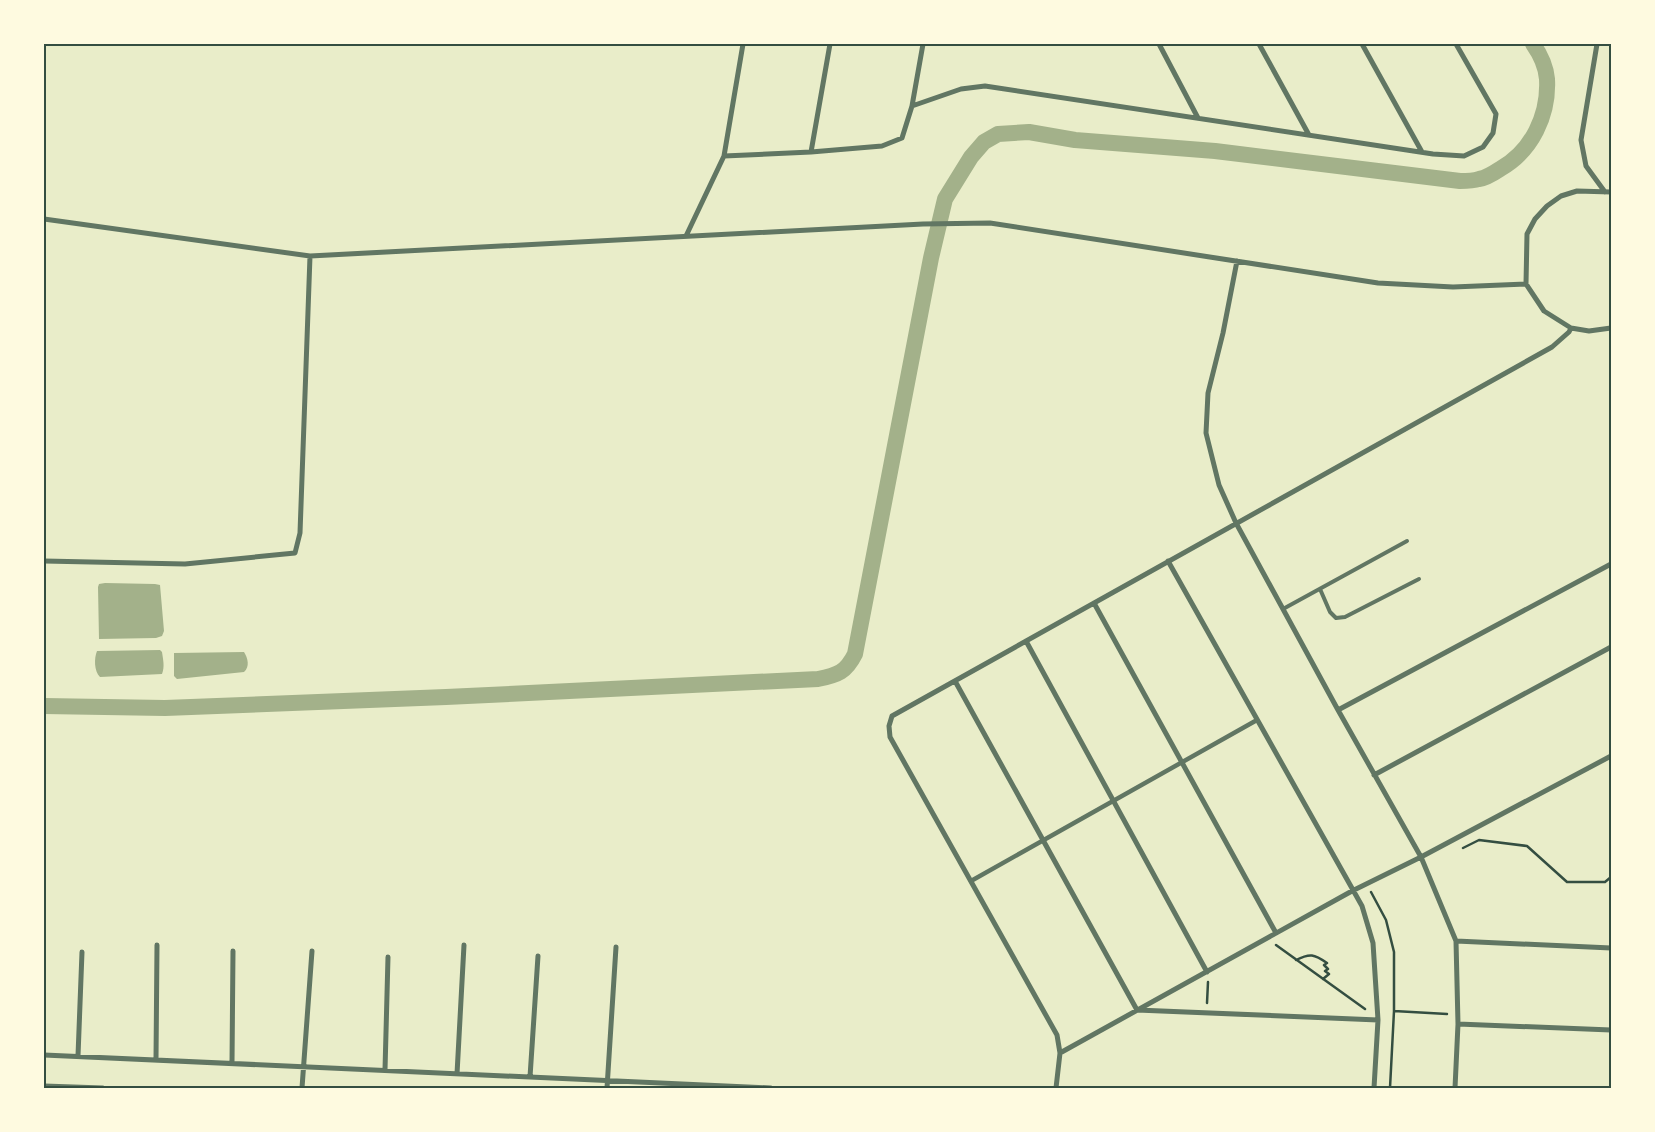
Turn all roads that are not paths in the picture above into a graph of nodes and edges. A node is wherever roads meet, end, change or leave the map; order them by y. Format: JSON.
{"nodes":[{"id":1,"x":743,"y":44,"type":"edge"},
{"id":2,"x":830,"y":44,"type":"edge"},
{"id":3,"x":923,"y":44,"type":"edge"},
{"id":4,"x":1159,"y":44,"type":"edge"},
{"id":5,"x":1260,"y":44,"type":"edge"},
{"id":6,"x":1362,"y":44,"type":"edge"},
{"id":7,"x":1456,"y":44,"type":"edge"},
{"id":8,"x":1597,"y":44,"type":"edge"},
{"id":9,"x":912,"y":106,"type":"junction"},
{"id":10,"x":1198,"y":118,"type":"junction"},
{"id":11,"x":1309,"y":135,"type":"junction"},
{"id":12,"x":811,"y":152,"type":"junction"},
{"id":13,"x":1422,"y":152,"type":"junction"},
{"id":14,"x":724,"y":156,"type":"junction"},
{"id":15,"x":1605,"y":192,"type":"junction"},
{"id":16,"x":1611,"y":192,"type":"edge"},
{"id":17,"x":44,"y":219,"type":"edge"},
{"id":18,"x":686,"y":236,"type":"junction"},
{"id":19,"x":310,"y":256,"type":"junction"},
{"id":20,"x":1237,"y":261,"type":"junction"},
{"id":21,"x":1526,"y":284,"type":"junction"},
{"id":22,"x":1571,"y":328,"type":"junction"},
{"id":23,"x":1611,"y":328,"type":"edge"},
{"id":24,"x":1236,"y":523,"type":"junction"},
{"id":25,"x":1407,"y":541,"type":"dead end"},
{"id":26,"x":1168,"y":561,"type":"junction"},
{"id":27,"x":44,"y":562,"type":"edge"},
{"id":28,"x":1611,"y":564,"type":"edge"},
{"id":29,"x":1419,"y":579,"type":"dead end"},
{"id":30,"x":1320,"y":589,"type":"junction"},
{"id":31,"x":1094,"y":603,"type":"junction"},
{"id":32,"x":1283,"y":609,"type":"junction"},
{"id":33,"x":1026,"y":641,"type":"junction"},
{"id":34,"x":1611,"y":647,"type":"edge"},
{"id":35,"x":955,"y":681,"type":"junction"},
{"id":36,"x":1338,"y":710,"type":"junction"},
{"id":37,"x":1257,"y":720,"type":"junction"},
{"id":38,"x":1611,"y":756,"type":"edge"},
{"id":39,"x":1182,"y":762,"type":"junction"},
{"id":40,"x":1374,"y":775,"type":"junction"},
{"id":41,"x":1113,"y":801,"type":"junction"},
{"id":42,"x":1043,"y":840,"type":"junction"},
{"id":43,"x":1421,"y":857,"type":"junction"},
{"id":44,"x":971,"y":881,"type":"junction"},
{"id":45,"x":1352,"y":891,"type":"junction"},
{"id":46,"x":1276,"y":933,"type":"junction"},
{"id":47,"x":1456,"y":941,"type":"junction"},
{"id":48,"x":157,"y":945,"type":"dead end"},
{"id":49,"x":464,"y":945,"type":"dead end"},
{"id":50,"x":616,"y":948,"type":"dead end"},
{"id":51,"x":1611,"y":948,"type":"edge"},
{"id":52,"x":233,"y":951,"type":"dead end"},
{"id":53,"x":312,"y":951,"type":"dead end"},
{"id":54,"x":82,"y":952,"type":"dead end"},
{"id":55,"x":538,"y":956,"type":"dead end"},
{"id":56,"x":388,"y":957,"type":"dead end"},
{"id":57,"x":1206,"y":972,"type":"junction"},
{"id":58,"x":1137,"y":1010,"type":"junction"},
{"id":59,"x":1378,"y":1020,"type":"junction"},
{"id":60,"x":1458,"y":1024,"type":"junction"},
{"id":61,"x":1611,"y":1030,"type":"edge"},
{"id":62,"x":1060,"y":1053,"type":"junction"},
{"id":63,"x":44,"y":1054,"type":"edge"},
{"id":64,"x":78,"y":1056,"type":"junction"},
{"id":65,"x":156,"y":1060,"type":"junction"},
{"id":66,"x":232,"y":1063,"type":"junction"},
{"id":67,"x":303,"y":1067,"type":"junction"},
{"id":68,"x":385,"y":1070,"type":"junction"},
{"id":69,"x":457,"y":1074,"type":"junction"},
{"id":70,"x":530,"y":1077,"type":"junction"},
{"id":71,"x":607,"y":1081,"type":"junction"},
{"id":72,"x":44,"y":1086,"type":"edge"},
{"id":73,"x":74,"y":1088,"type":"edge"},
{"id":74,"x":103,"y":1088,"type":"edge"},
{"id":75,"x":302,"y":1088,"type":"edge"},
{"id":76,"x":607,"y":1088,"type":"edge"},
{"id":77,"x":771,"y":1088,"type":"edge"},
{"id":78,"x":1056,"y":1088,"type":"edge"},
{"id":79,"x":1374,"y":1088,"type":"edge"},
{"id":80,"x":1455,"y":1088,"type":"edge"}],
"edges":[{"from":1,"to":14,"type":"street"},
{"from":2,"to":12,"type":"street"},
{"from":3,"to":9,"type":"street"},
{"from":4,"to":10,"type":"street"},
{"from":5,"to":11,"type":"street"},
{"from":6,"to":13,"type":"street"},
{"from":7,"to":13,"type":"street"},
{"from":8,"to":15,"type":"street"},
{"from":9,"to":10,"type":"street"},
{"from":9,"to":12,"type":"street"},
{"from":10,"to":11,"type":"street"},
{"from":11,"to":13,"type":"street"},
{"from":12,"to":14,"type":"street"},
{"from":14,"to":18,"type":"street"},
{"from":15,"to":16,"type":"street"},
{"from":15,"to":21,"type":"street"},
{"from":17,"to":19,"type":"street"},
{"from":18,"to":19,"type":"street"},
{"from":18,"to":20,"type":"street"},
{"from":19,"to":27,"type":"street"},
{"from":20,"to":21,"type":"street"},
{"from":20,"to":24,"type":"street"},
{"from":21,"to":22,"type":"street"},
{"from":22,"to":23,"type":"street"},
{"from":22,"to":24,"type":"street"},
{"from":24,"to":26,"type":"street"},
{"from":24,"to":32,"type":"street"},
{"from":25,"to":30,"type":"lane"},
{"from":26,"to":31,"type":"street"},
{"from":26,"to":37,"type":"street"},
{"from":28,"to":36,"type":"street"},
{"from":29,"to":30,"type":"lane"},
{"from":30,"to":32,"type":"lane"},
{"from":31,"to":33,"type":"street"},
{"from":31,"to":39,"type":"street"},
{"from":32,"to":36,"type":"street"},
{"from":33,"to":35,"type":"street"},
{"from":33,"to":41,"type":"street"},
{"from":34,"to":40,"type":"street"},
{"from":35,"to":42,"type":"street"},
{"from":35,"to":44,"type":"street"},
{"from":36,"to":40,"type":"street"},
{"from":37,"to":39,"type":"street"},
{"from":37,"to":45,"type":"street"},
{"from":38,"to":43,"type":"street"},
{"from":39,"to":41,"type":"street"},
{"from":39,"to":46,"type":"street"},
{"from":40,"to":43,"type":"street"},
{"from":41,"to":42,"type":"street"},
{"from":41,"to":57,"type":"street"},
{"from":42,"to":44,"type":"street"},
{"from":42,"to":58,"type":"street"},
{"from":43,"to":45,"type":"street"},
{"from":43,"to":47,"type":"street"},
{"from":44,"to":62,"type":"street"},
{"from":45,"to":46,"type":"street"},
{"from":45,"to":59,"type":"street"},
{"from":46,"to":57,"type":"street"},
{"from":47,"to":51,"type":"street"},
{"from":47,"to":60,"type":"street"},
{"from":48,"to":65,"type":"street"},
{"from":49,"to":69,"type":"street"},
{"from":50,"to":71,"type":"street"},
{"from":52,"to":66,"type":"street"},
{"from":53,"to":67,"type":"street"},
{"from":54,"to":64,"type":"street"},
{"from":55,"to":70,"type":"street"},
{"from":56,"to":68,"type":"street"},
{"from":57,"to":58,"type":"street"},
{"from":58,"to":59,"type":"street"},
{"from":58,"to":62,"type":"street"},
{"from":59,"to":79,"type":"street"},
{"from":60,"to":61,"type":"street"},
{"from":60,"to":80,"type":"street"},
{"from":62,"to":78,"type":"street"},
{"from":63,"to":64,"type":"street"},
{"from":64,"to":65,"type":"street"},
{"from":65,"to":66,"type":"street"},
{"from":66,"to":67,"type":"street"},
{"from":67,"to":68,"type":"street"},
{"from":67,"to":75,"type":"street"},
{"from":68,"to":69,"type":"street"},
{"from":69,"to":70,"type":"street"},
{"from":70,"to":71,"type":"street"},
{"from":71,"to":76,"type":"street"},
{"from":71,"to":77,"type":"street"},
{"from":72,"to":73,"type":"street"},
{"from":73,"to":74,"type":"street"}]}
